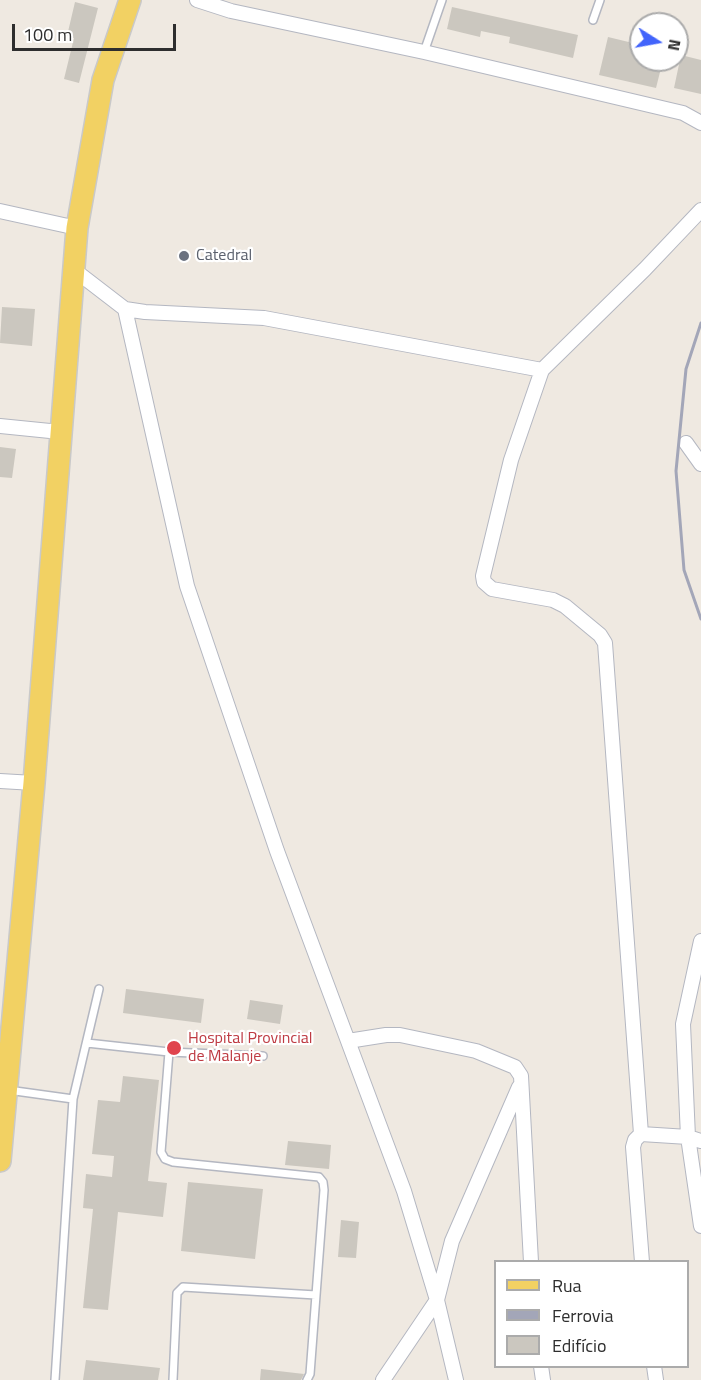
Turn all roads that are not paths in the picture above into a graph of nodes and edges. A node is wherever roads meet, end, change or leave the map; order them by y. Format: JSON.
{"nodes":[{"id":1,"x":197,"y":0,"type":"edge"},
{"id":2,"x":442,"y":0,"type":"edge"},
{"id":3,"x":600,"y":0,"type":"edge"},
{"id":4,"x":126,"y":2,"type":"edge"},
{"id":5,"x":593,"y":20,"type":"dead end"},
{"id":6,"x":424,"y":52,"type":"junction"},
{"id":7,"x":701,"y":123,"type":"edge"},
{"id":8,"x":0,"y":210,"type":"edge"},
{"id":9,"x":701,"y":210,"type":"edge"},
{"id":10,"x":77,"y":228,"type":"junction"},
{"id":11,"x":72,"y":269,"type":"junction"},
{"id":12,"x":125,"y":309,"type":"junction"},
{"id":13,"x":542,"y":370,"type":"junction"},
{"id":14,"x":0,"y":426,"type":"edge"},
{"id":15,"x":60,"y":432,"type":"junction"},
{"id":16,"x":686,"y":443,"type":"dead end"},
{"id":17,"x":701,"y":464,"type":"edge"},
{"id":18,"x":0,"y":781,"type":"edge"},
{"id":19,"x":34,"y":783,"type":"junction"},
{"id":20,"x":701,"y":941,"type":"edge"},
{"id":21,"x":99,"y":989,"type":"dead end"},
{"id":22,"x":348,"y":1041,"type":"junction"},
{"id":23,"x":87,"y":1043,"type":"junction"},
{"id":24,"x":169,"y":1052,"type":"junction"},
{"id":25,"x":263,"y":1056,"type":"dead end"},
{"id":26,"x":520,"y":1085,"type":"junction"},
{"id":27,"x":73,"y":1099,"type":"junction"},
{"id":28,"x":3,"y":1101,"type":"edge"},
{"id":29,"x":641,"y":1134,"type":"junction"},
{"id":30,"x":1,"y":1139,"type":"edge"},
{"id":31,"x":695,"y":1139,"type":"edge"},
{"id":32,"x":0,"y":1161,"type":"edge"},
{"id":33,"x":701,"y":1226,"type":"edge"},
{"id":34,"x":531,"y":1260,"type":"edge"},
{"id":35,"x":642,"y":1260,"type":"edge"},
{"id":36,"x":316,"y":1295,"type":"junction"},
{"id":37,"x":437,"y":1300,"type":"junction"},
{"id":38,"x":55,"y":1380,"type":"edge"},
{"id":39,"x":173,"y":1380,"type":"edge"},
{"id":40,"x":307,"y":1380,"type":"edge"},
{"id":41,"x":383,"y":1380,"type":"edge"},
{"id":42,"x":456,"y":1380,"type":"edge"}],
"edges":[{"from":1,"to":6,"type":"street"},
{"from":2,"to":6,"type":"lane"},
{"from":3,"to":5,"type":"lane"},
{"from":4,"to":10,"type":"main road"},
{"from":6,"to":7,"type":"street"},
{"from":8,"to":10,"type":"street"},
{"from":9,"to":13,"type":"street"},
{"from":10,"to":11,"type":"main road"},
{"from":11,"to":12,"type":"street"},
{"from":11,"to":15,"type":"main road"},
{"from":12,"to":13,"type":"street"},
{"from":12,"to":22,"type":"street"},
{"from":13,"to":29,"type":"street"},
{"from":14,"to":15,"type":"street"},
{"from":15,"to":19,"type":"main road"},
{"from":16,"to":17,"type":"street"},
{"from":18,"to":19,"type":"street"},
{"from":19,"to":28,"type":"main road"},
{"from":20,"to":31,"type":"street"},
{"from":21,"to":23,"type":"lane"},
{"from":22,"to":26,"type":"street"},
{"from":22,"to":37,"type":"street"},
{"from":23,"to":24,"type":"lane"},
{"from":23,"to":27,"type":"lane"},
{"from":24,"to":25,"type":"lane"},
{"from":24,"to":36,"type":"lane"},
{"from":26,"to":34,"type":"street"},
{"from":26,"to":37,"type":"street"},
{"from":27,"to":28,"type":"lane"},
{"from":27,"to":38,"type":"lane"},
{"from":28,"to":30,"type":"main road"},
{"from":29,"to":31,"type":"street"},
{"from":29,"to":35,"type":"street"},
{"from":30,"to":32,"type":"main road"},
{"from":31,"to":33,"type":"street"},
{"from":36,"to":39,"type":"lane"},
{"from":36,"to":40,"type":"lane"},
{"from":37,"to":41,"type":"street"},
{"from":37,"to":42,"type":"street"}]}
